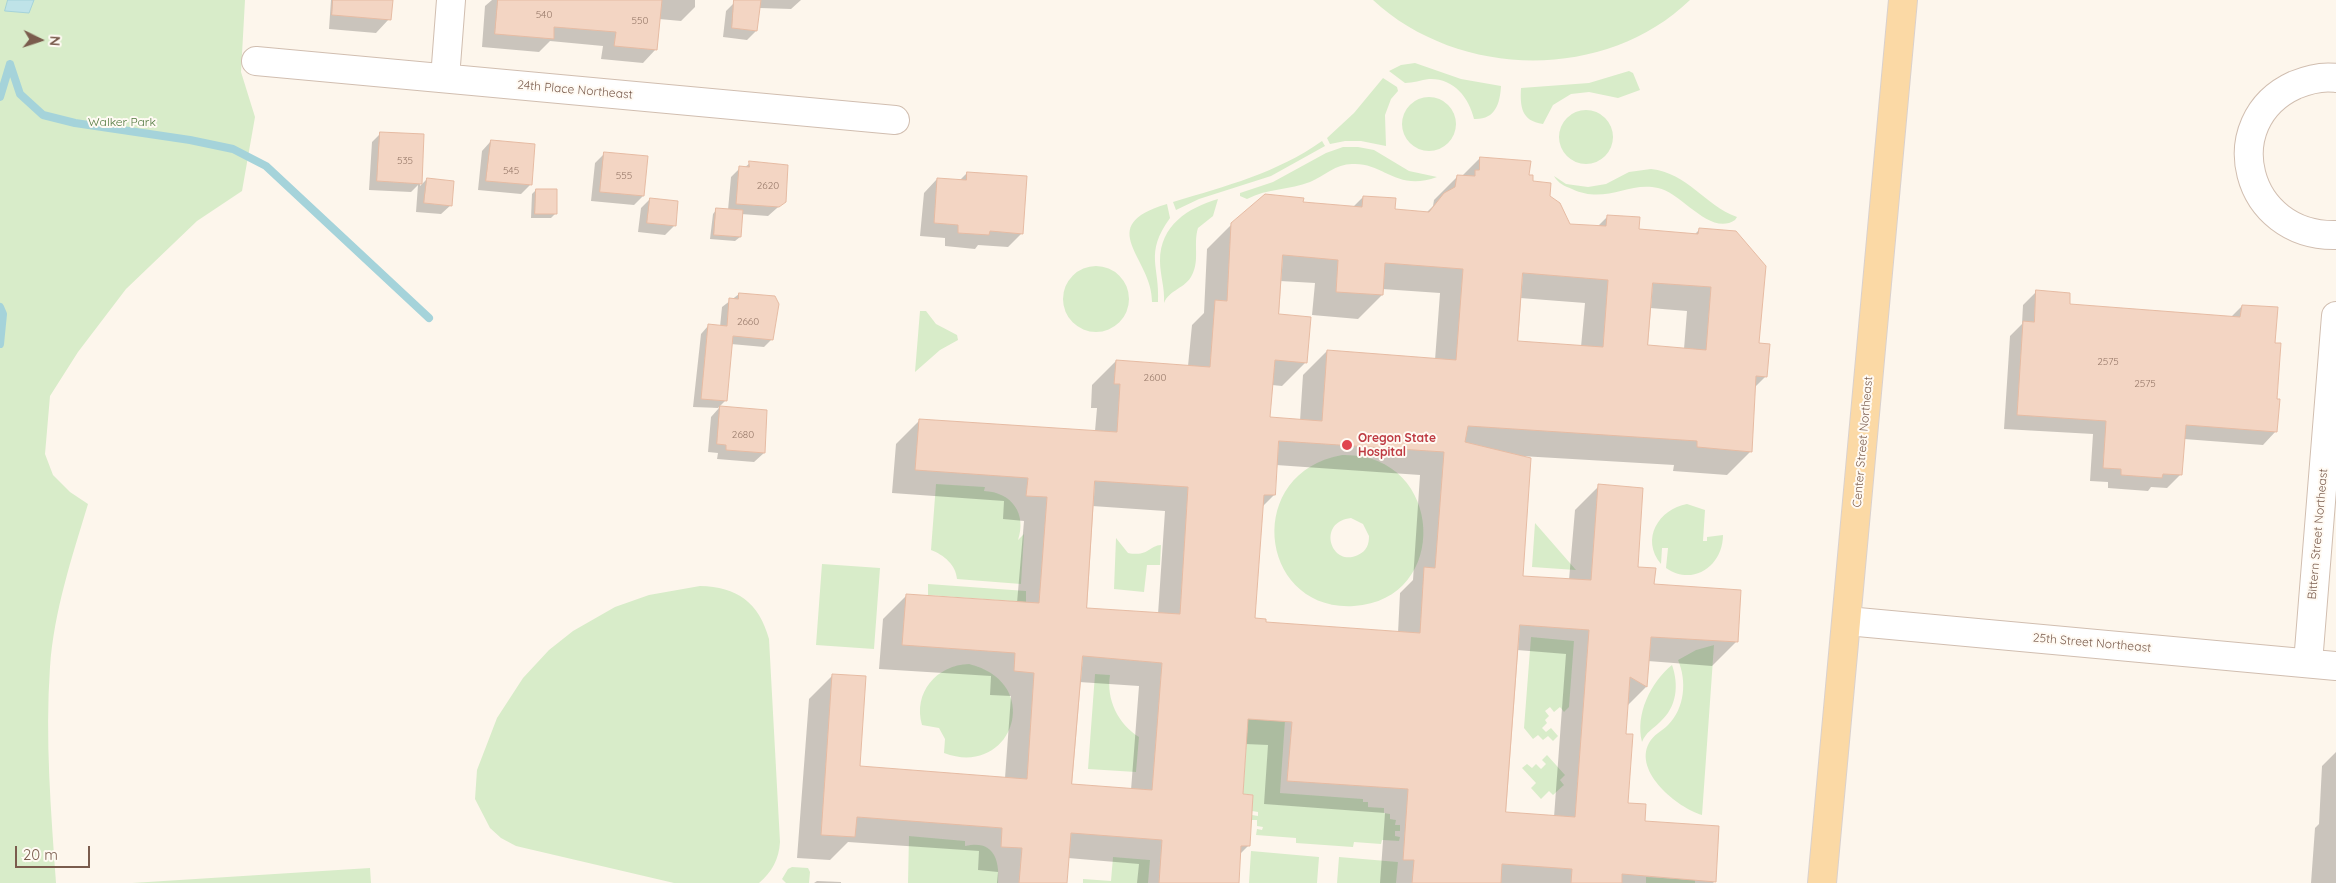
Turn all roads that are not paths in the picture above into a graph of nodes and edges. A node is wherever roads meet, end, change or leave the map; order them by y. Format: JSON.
{"nodes":[{"id":1,"x":452,"y":0,"type":"edge"},
{"id":2,"x":1903,"y":0,"type":"edge"},
{"id":3,"x":256,"y":61,"type":"dead end"},
{"id":4,"x":2335,"y":75,"type":"edge"},
{"id":5,"x":445,"y":78,"type":"junction"},
{"id":6,"x":895,"y":120,"type":"dead end"},
{"id":7,"x":2336,"y":234,"type":"edge"},
{"id":8,"x":2336,"y":316,"type":"edge"},
{"id":9,"x":1847,"y":621,"type":"junction"},
{"id":10,"x":2308,"y":663,"type":"junction"},
{"id":11,"x":2336,"y":666,"type":"edge"},
{"id":12,"x":1822,"y":883,"type":"edge"}],
"edges":[{"from":1,"to":5,"type":"street"},
{"from":2,"to":9,"type":"main road","name":"Center Street Northeast"},
{"from":3,"to":5,"type":"street","name":"24th Place Northeast"},
{"from":4,"to":7,"type":"street"},
{"from":5,"to":6,"type":"street","name":"24th Place Northeast"},
{"from":8,"to":10,"type":"street","name":"Bittern Street Northeast"},
{"from":9,"to":10,"type":"street","name":"25th Street Northeast"},
{"from":9,"to":12,"type":"main road","name":"Center Street Northeast"},
{"from":10,"to":11,"type":"street","name":"25th Street Northeast"}]}
